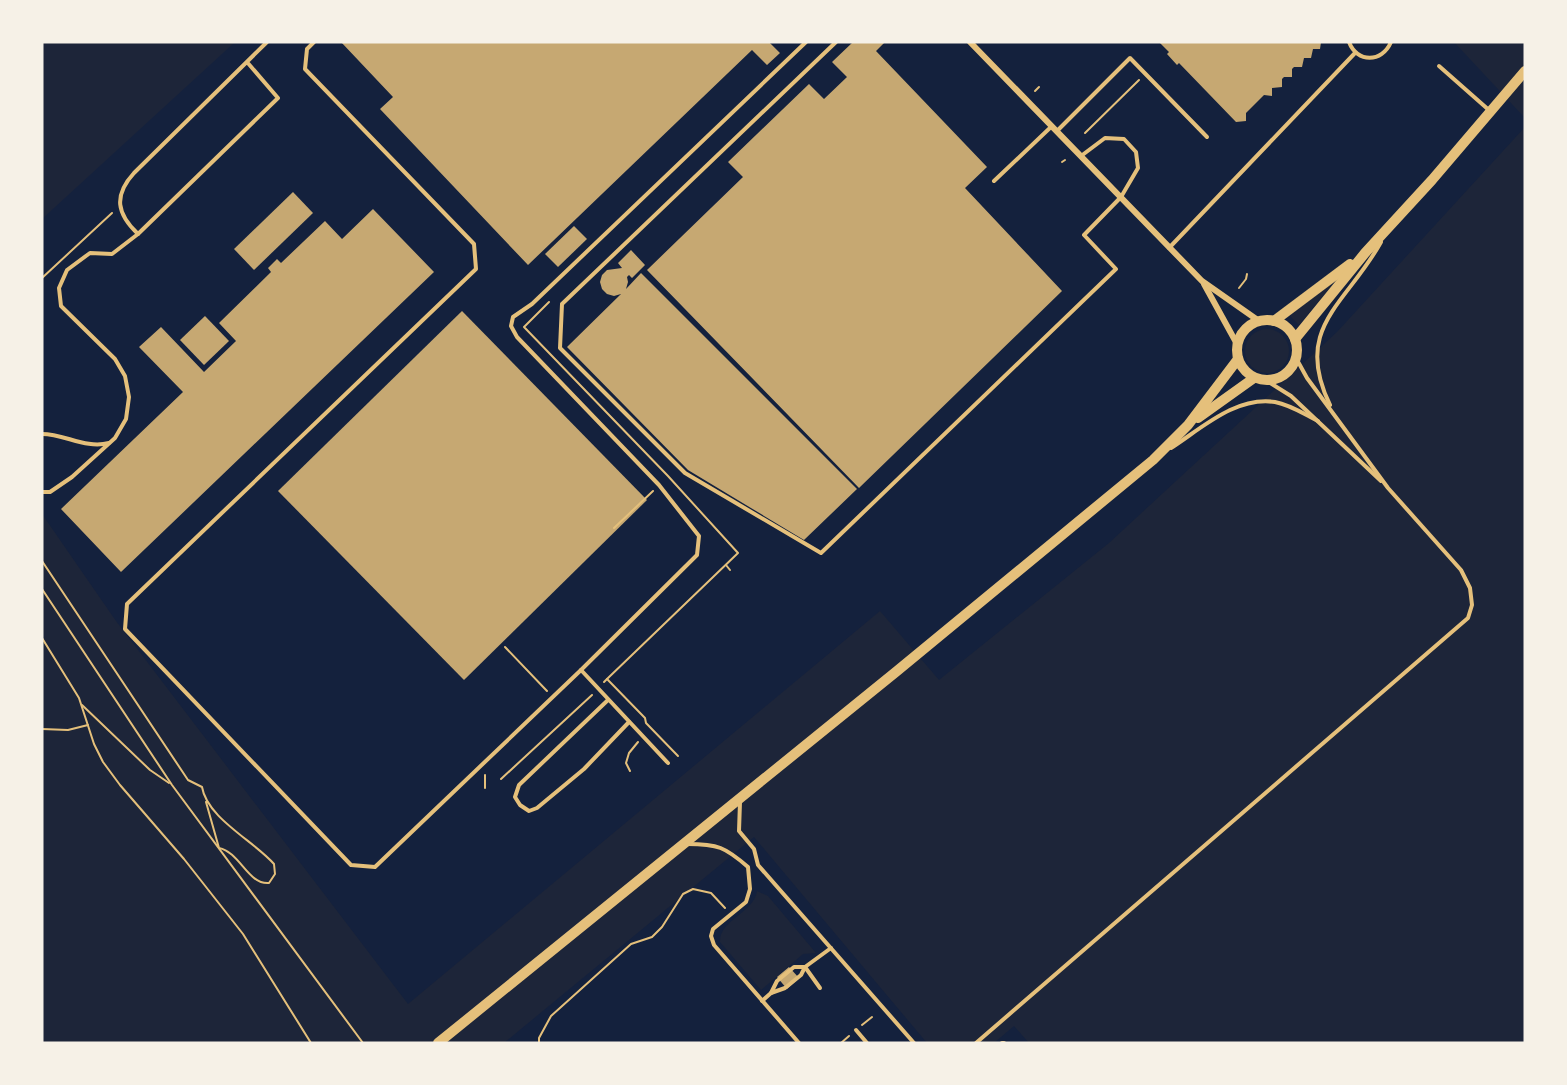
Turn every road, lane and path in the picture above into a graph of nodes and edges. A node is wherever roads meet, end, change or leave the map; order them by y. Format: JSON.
{"nodes":[{"id":1,"x":267,"y":42,"type":"edge"},
{"id":2,"x":314,"y":42,"type":"edge"},
{"id":3,"x":806,"y":42,"type":"edge"},
{"id":4,"x":836,"y":42,"type":"edge"},
{"id":5,"x":970,"y":42,"type":"edge"},
{"id":6,"x":1349,"y":42,"type":"edge"},
{"id":7,"x":1391,"y":42,"type":"edge"},
{"id":8,"x":1356,"y":53,"type":"junction"},
{"id":9,"x":247,"y":62,"type":"junction"},
{"id":10,"x":1438,"y":66,"type":"dead end"},
{"id":11,"x":1525,"y":71,"type":"edge"},
{"id":12,"x":1146,"y":74,"type":"junction"},
{"id":13,"x":1039,"y":87,"type":"dead end"},
{"id":14,"x":1035,"y":91,"type":"dead end"},
{"id":15,"x":1490,"y":111,"type":"junction"},
{"id":16,"x":1054,"y":128,"type":"junction"},
{"id":17,"x":1085,"y":133,"type":"dead end"},
{"id":18,"x":1207,"y":137,"type":"dead end"},
{"id":19,"x":1081,"y":156,"type":"junction"},
{"id":20,"x":994,"y":181,"type":"dead end"},
{"id":21,"x":1121,"y":197,"type":"junction"},
{"id":22,"x":119,"y":208,"type":"junction"},
{"id":23,"x":1389,"y":228,"type":"junction"},
{"id":24,"x":138,"y":234,"type":"junction"},
{"id":25,"x":1169,"y":248,"type":"junction"},
{"id":26,"x":1365,"y":253,"type":"junction"},
{"id":27,"x":1247,"y":273,"type":"dead end"},
{"id":28,"x":42,"y":278,"type":"edge"},
{"id":29,"x":1202,"y":281,"type":"junction"},
{"id":30,"x":1239,"y":288,"type":"dead end"},
{"id":31,"x":549,"y":303,"type":"dead end"},
{"id":32,"x":1259,"y":321,"type":"junction"},
{"id":33,"x":1274,"y":321,"type":"junction"},
{"id":34,"x":1294,"y":339,"type":"junction"},
{"id":35,"x":1237,"y":344,"type":"junction"},
{"id":36,"x":1296,"y":358,"type":"junction"},
{"id":37,"x":1238,"y":359,"type":"junction"},
{"id":38,"x":1254,"y":378,"type":"junction"},
{"id":39,"x":1267,"y":381,"type":"junction"},
{"id":40,"x":1335,"y":414,"type":"junction"},
{"id":41,"x":1318,"y":421,"type":"junction"},
{"id":42,"x":1188,"y":426,"type":"junction"},
{"id":43,"x":42,"y":434,"type":"edge"},
{"id":44,"x":110,"y":443,"type":"junction"},
{"id":45,"x":1153,"y":460,"type":"junction"},
{"id":46,"x":668,"y":476,"type":"junction"},
{"id":47,"x":659,"y":485,"type":"junction"},
{"id":48,"x":1388,"y":488,"type":"junction"},
{"id":49,"x":42,"y":492,"type":"edge"},
{"id":50,"x":614,"y":528,"type":"dead end"},
{"id":51,"x":42,"y":561,"type":"edge"},
{"id":52,"x":726,"y":565,"type":"junction"},
{"id":53,"x":730,"y":570,"type":"dead end"},
{"id":54,"x":42,"y":589,"type":"edge"},
{"id":55,"x":42,"y":638,"type":"edge"},
{"id":56,"x":581,"y":670,"type":"junction"},
{"id":57,"x":608,"y":679,"type":"dead end"},
{"id":58,"x":608,"y":700,"type":"junction"},
{"id":59,"x":81,"y":705,"type":"junction"},
{"id":60,"x":629,"y":722,"type":"junction"},
{"id":61,"x":88,"y":725,"type":"junction"},
{"id":62,"x":42,"y":729,"type":"edge"},
{"id":63,"x":626,"y":763,"type":"dead end"},
{"id":64,"x":668,"y":763,"type":"dead end"},
{"id":65,"x":630,"y":771,"type":"dead end"},
{"id":66,"x":172,"y":785,"type":"junction"},
{"id":67,"x":740,"y":797,"type":"junction"},
{"id":68,"x":206,"y":802,"type":"junction"},
{"id":69,"x":683,"y":844,"type":"junction"},
{"id":70,"x":219,"y":848,"type":"junction"},
{"id":71,"x":758,"y":865,"type":"junction"},
{"id":72,"x":748,"y":867,"type":"junction"},
{"id":73,"x":730,"y":915,"type":"junction"},
{"id":74,"x":831,"y":948,"type":"junction"},
{"id":75,"x":805,"y":967,"type":"junction"},
{"id":76,"x":820,"y":988,"type":"dead end"},
{"id":77,"x":771,"y":993,"type":"junction"},
{"id":78,"x":762,"y":1001,"type":"junction"},
{"id":79,"x":856,"y":1030,"type":"dead end"},
{"id":80,"x":311,"y":1043,"type":"edge"},
{"id":81,"x":363,"y":1043,"type":"edge"},
{"id":82,"x":438,"y":1043,"type":"edge"},
{"id":83,"x":539,"y":1043,"type":"edge"},
{"id":84,"x":799,"y":1043,"type":"edge"},
{"id":85,"x":867,"y":1043,"type":"edge"},
{"id":86,"x":914,"y":1043,"type":"edge"},
{"id":87,"x":976,"y":1043,"type":"edge"}],
"edges":[{"from":1,"to":9,"type":"lane"},
{"from":2,"to":56,"type":"lane"},
{"from":3,"to":47,"type":"lane"},
{"from":4,"to":21,"type":"lane"},
{"from":5,"to":16,"type":"street"},
{"from":6,"to":8,"type":"lane"},
{"from":7,"to":8,"type":"lane"},
{"from":8,"to":25,"type":"lane"},
{"from":9,"to":22,"type":"lane"},
{"from":9,"to":24,"type":"lane"},
{"from":10,"to":15,"type":"lane"},
{"from":11,"to":15,"type":"main road"},
{"from":12,"to":16,"type":"lane"},
{"from":12,"to":17,"type":"path"},
{"from":12,"to":18,"type":"lane"},
{"from":13,"to":14,"type":"path"},
{"from":15,"to":23,"type":"main road"},
{"from":16,"to":19,"type":"street"},
{"from":16,"to":20,"type":"lane"},
{"from":19,"to":21,"type":"street"},
{"from":19,"to":21,"type":"lane"},
{"from":21,"to":25,"type":"street"},
{"from":22,"to":24,"type":"lane"},
{"from":22,"to":28,"type":"path"},
{"from":23,"to":26,"type":"main road"},
{"from":23,"to":40,"type":"lane"},
{"from":24,"to":44,"type":"lane"},
{"from":25,"to":29,"type":"street"},
{"from":26,"to":33,"type":"main road"},
{"from":26,"to":34,"type":"main road"},
{"from":27,"to":30,"type":"path"},
{"from":29,"to":32,"type":"street"},
{"from":29,"to":35,"type":"street"},
{"from":31,"to":46,"type":"path"},
{"from":32,"to":33,"type":"main road"},
{"from":32,"to":35,"type":"main road"},
{"from":33,"to":34,"type":"main road"},
{"from":34,"to":36,"type":"main road"},
{"from":35,"to":37,"type":"main road"},
{"from":36,"to":39,"type":"main road"},
{"from":36,"to":40,"type":"lane"},
{"from":37,"to":38,"type":"main road"},
{"from":37,"to":42,"type":"main road"},
{"from":38,"to":39,"type":"main road"},
{"from":38,"to":42,"type":"main road"},
{"from":39,"to":41,"type":"lane"},
{"from":40,"to":48,"type":"lane"},
{"from":41,"to":45,"type":"lane"},
{"from":41,"to":48,"type":"lane"},
{"from":42,"to":45,"type":"main road"},
{"from":43,"to":44,"type":"lane"},
{"from":44,"to":49,"type":"lane"},
{"from":45,"to":67,"type":"main road"},
{"from":46,"to":47,"type":"path"},
{"from":46,"to":52,"type":"path"},
{"from":47,"to":50,"type":"path"},
{"from":47,"to":56,"type":"lane"},
{"from":48,"to":87,"type":"lane"},
{"from":51,"to":68,"type":"path"},
{"from":52,"to":53,"type":"path"},
{"from":52,"to":57,"type":"path"},
{"from":54,"to":66,"type":"path"},
{"from":55,"to":59,"type":"path"},
{"from":56,"to":58,"type":"lane"},
{"from":58,"to":60,"type":"lane"},
{"from":58,"to":60,"type":"lane"},
{"from":59,"to":61,"type":"path"},
{"from":59,"to":66,"type":"path"},
{"from":60,"to":64,"type":"lane"},
{"from":61,"to":62,"type":"path"},
{"from":61,"to":80,"type":"path"},
{"from":63,"to":65,"type":"path"},
{"from":66,"to":70,"type":"path"},
{"from":67,"to":69,"type":"main road"},
{"from":67,"to":71,"type":"lane"},
{"from":68,"to":70,"type":"path"},
{"from":68,"to":70,"type":"path"},
{"from":69,"to":72,"type":"lane"},
{"from":69,"to":82,"type":"main road"},
{"from":70,"to":81,"type":"path"},
{"from":71,"to":72,"type":"lane"},
{"from":71,"to":74,"type":"lane"},
{"from":72,"to":73,"type":"lane"},
{"from":73,"to":78,"type":"lane"},
{"from":73,"to":83,"type":"path"},
{"from":74,"to":75,"type":"lane"},
{"from":74,"to":86,"type":"lane"},
{"from":75,"to":76,"type":"lane"},
{"from":75,"to":77,"type":"lane"},
{"from":75,"to":77,"type":"lane"},
{"from":77,"to":78,"type":"lane"},
{"from":78,"to":84,"type":"lane"},
{"from":79,"to":85,"type":"lane"}]}
